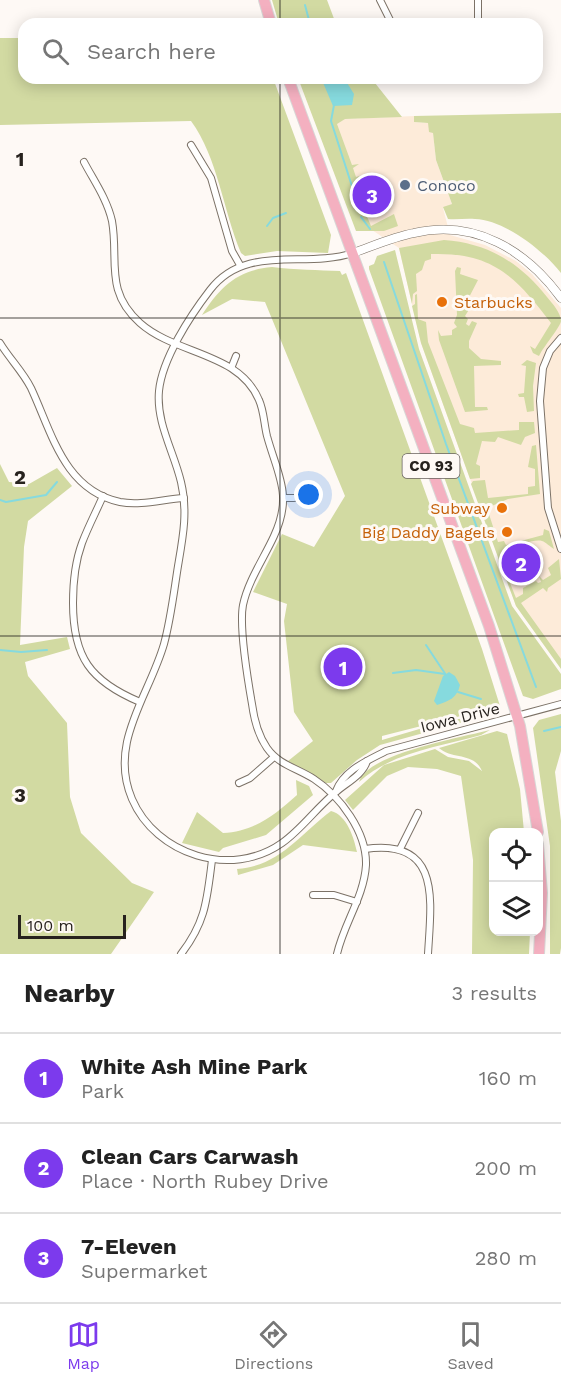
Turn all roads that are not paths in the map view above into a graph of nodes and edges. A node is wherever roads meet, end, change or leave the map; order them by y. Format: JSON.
{"nodes":[{"id":1,"x":264,"y":0,"type":"edge"},
{"id":2,"x":380,"y":0,"type":"edge"},
{"id":3,"x":478,"y":0,"type":"edge"},
{"id":4,"x":269,"y":18,"type":"edge"},
{"id":5,"x":389,"y":18,"type":"edge"},
{"id":6,"x":478,"y":18,"type":"edge"},
{"id":7,"x":290,"y":84,"type":"edge"},
{"id":8,"x":191,"y":145,"type":"dead end"},
{"id":9,"x":84,"y":162,"type":"dead end"},
{"id":10,"x":353,"y":253,"type":"junction"},
{"id":11,"x":240,"y":265,"type":"junction"},
{"id":12,"x":561,"y":298,"type":"edge"},
{"id":13,"x":561,"y":338,"type":"edge"},
{"id":14,"x":0,"y":343,"type":"edge"},
{"id":15,"x":175,"y":346,"type":"junction"},
{"id":16,"x":236,"y":356,"type":"dead end"},
{"id":17,"x":232,"y":366,"type":"junction"},
{"id":18,"x":103,"y":496,"type":"junction"},
{"id":19,"x":184,"y":498,"type":"junction"},
{"id":20,"x":284,"y":498,"type":"junction"},
{"id":21,"x":294,"y":498,"type":"dead end"},
{"id":22,"x":561,"y":549,"type":"edge"},
{"id":23,"x":140,"y":702,"type":"junction"},
{"id":24,"x":561,"y":704,"type":"edge"},
{"id":25,"x":517,"y":716,"type":"junction"},
{"id":26,"x":274,"y":757,"type":"junction"},
{"id":27,"x":239,"y":783,"type":"dead end"},
{"id":28,"x":334,"y":794,"type":"junction"},
{"id":29,"x":418,"y":813,"type":"dead end"},
{"id":30,"x":537,"y":828,"type":"edge"},
{"id":31,"x":365,"y":849,"type":"junction"},
{"id":32,"x":400,"y":849,"type":"junction"},
{"id":33,"x":212,"y":860,"type":"junction"},
{"id":34,"x":541,"y":882,"type":"edge"},
{"id":35,"x":313,"y":895,"type":"dead end"},
{"id":36,"x":357,"y":902,"type":"junction"},
{"id":37,"x":181,"y":954,"type":"edge"},
{"id":38,"x":337,"y":954,"type":"edge"},
{"id":39,"x":428,"y":954,"type":"edge"},
{"id":40,"x":539,"y":954,"type":"edge"}],
"edges":[{"from":1,"to":4,"type":"highway"},
{"from":2,"to":5,"type":"street"},
{"from":3,"to":6,"type":"street"},
{"from":7,"to":10,"type":"highway","number":"CO 93"},
{"from":8,"to":11,"type":"street"},
{"from":9,"to":15,"type":"street"},
{"from":10,"to":11,"type":"street"},
{"from":10,"to":12,"type":"street"},
{"from":10,"to":25,"type":"highway","number":"CO 93"},
{"from":11,"to":15,"type":"street","name":"Iowa Drive"},
{"from":13,"to":22,"type":"street"},
{"from":14,"to":18,"type":"street"},
{"from":15,"to":17,"type":"street"},
{"from":15,"to":19,"type":"street","name":"Iowa Drive"},
{"from":16,"to":17,"type":"street"},
{"from":17,"to":20,"type":"street"},
{"from":18,"to":19,"type":"street"},
{"from":18,"to":23,"type":"street"},
{"from":19,"to":23,"type":"street","name":"Iowa Drive"},
{"from":20,"to":21,"type":"street"},
{"from":20,"to":26,"type":"street"},
{"from":23,"to":33,"type":"street","name":"Iowa Drive"},
{"from":24,"to":25,"type":"street","name":"Iowa Drive"},
{"from":25,"to":28,"type":"street","name":"Iowa Drive"},
{"from":25,"to":30,"type":"highway","number":"CO 93"},
{"from":26,"to":27,"type":"street"},
{"from":26,"to":28,"type":"street"},
{"from":28,"to":31,"type":"street"},
{"from":28,"to":33,"type":"street","name":"Iowa Drive"},
{"from":29,"to":32,"type":"street"},
{"from":31,"to":32,"type":"street"},
{"from":31,"to":36,"type":"street"},
{"from":32,"to":39,"type":"street"},
{"from":33,"to":37,"type":"street"},
{"from":34,"to":40,"type":"highway"},
{"from":35,"to":36,"type":"street"},
{"from":36,"to":38,"type":"street"}]}
